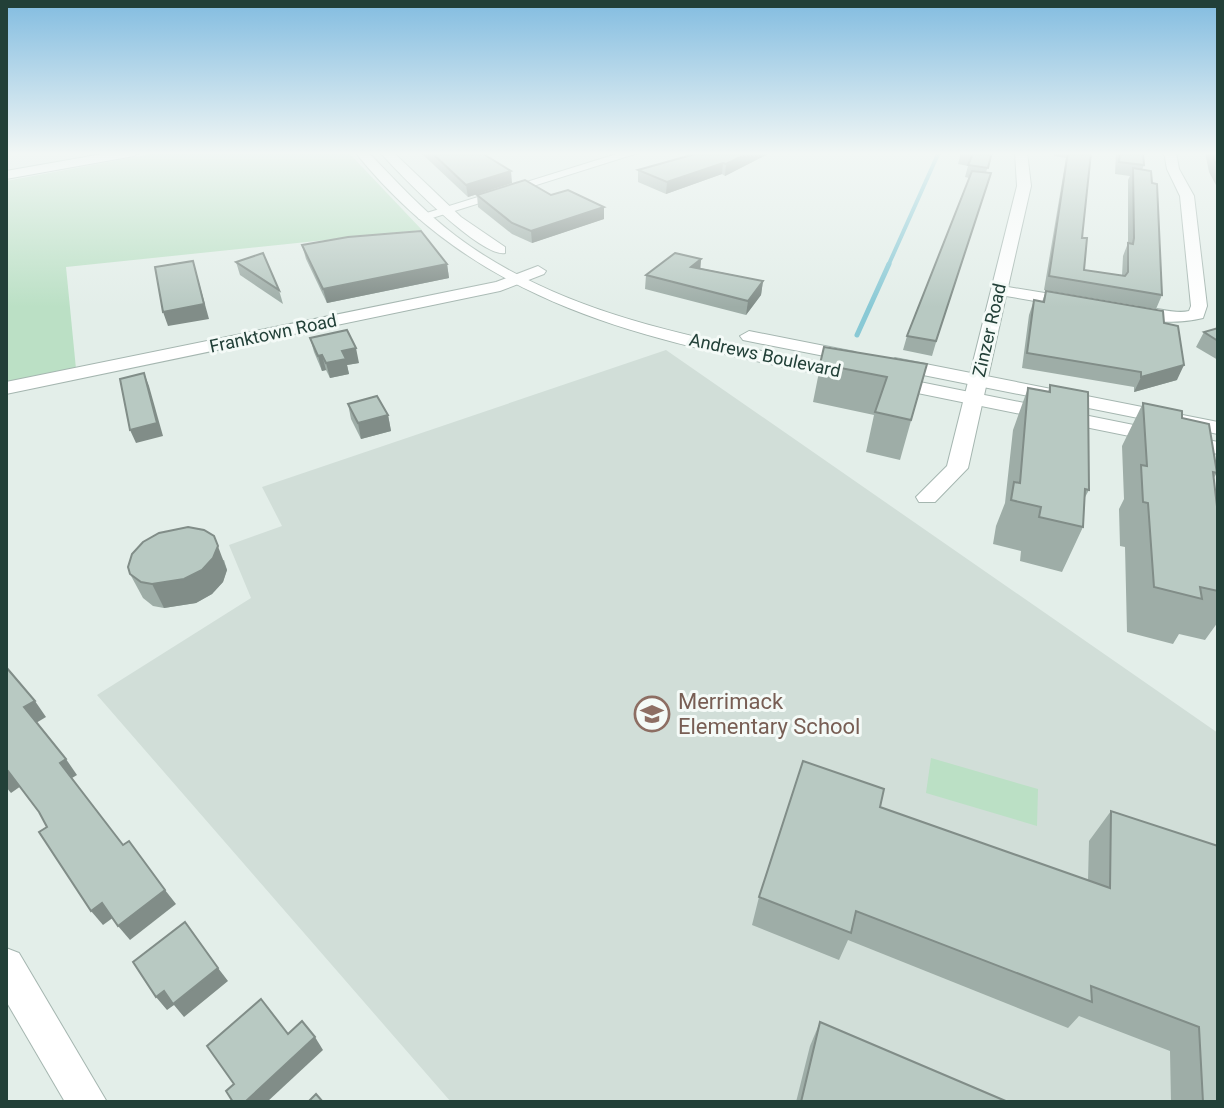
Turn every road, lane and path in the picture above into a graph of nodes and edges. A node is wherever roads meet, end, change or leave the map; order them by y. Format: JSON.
{"nodes":[{"id":1,"x":412,"y":204,"type":"edge"},
{"id":2,"x":438,"y":204,"type":"edge"},
{"id":3,"x":468,"y":204,"type":"edge"},
{"id":4,"x":1020,"y":204,"type":"edge"},
{"id":5,"x":1188,"y":204,"type":"edge"},
{"id":6,"x":445,"y":211,"type":"junction"},
{"id":7,"x":424,"y":216,"type":"junction"},
{"id":8,"x":538,"y":271,"type":"junction"},
{"id":9,"x":520,"y":279,"type":"junction"},
{"id":10,"x":998,"y":290,"type":"junction"},
{"id":11,"x":1088,"y":305,"type":"edge"},
{"id":12,"x":1117,"y":310,"type":"edge"},
{"id":13,"x":6,"y":388,"type":"edge"},
{"id":14,"x":975,"y":389,"type":"junction"},
{"id":15,"x":1218,"y":428,"type":"edge"},
{"id":16,"x":1218,"y":448,"type":"edge"},
{"id":17,"x":927,"y":497,"type":"dead end"},
{"id":18,"x":6,"y":966,"type":"edge"},
{"id":19,"x":87,"y":1102,"type":"edge"}],
"edges":[{"from":1,"to":7,"type":"street","name":"Andrews Boulevard"},
{"from":2,"to":6,"type":"street","name":"Andrews Boulevard"},
{"from":3,"to":6,"type":"street"},
{"from":4,"to":10,"type":"street","name":"Zinzer Road"},
{"from":5,"to":12,"type":"street"},
{"from":6,"to":7,"type":"street"},
{"from":6,"to":8,"type":"street","name":"Andrews Boulevard"},
{"from":7,"to":9,"type":"street","name":"Andrews Boulevard"},
{"from":8,"to":9,"type":"street","name":"Franktown Road"},
{"from":8,"to":14,"type":"street","name":"Andrews Boulevard"},
{"from":9,"to":13,"type":"street","name":"Franktown Road"},
{"from":9,"to":14,"type":"street","name":"Andrews Boulevard"},
{"from":10,"to":11,"type":"street"},
{"from":10,"to":14,"type":"street","name":"Zinzer Road"},
{"from":14,"to":15,"type":"street","name":"Andrews Boulevard"},
{"from":14,"to":16,"type":"street","name":"Andrews Boulevard"},
{"from":14,"to":17,"type":"street","name":"Zinzer Road"},
{"from":18,"to":19,"type":"street"}]}
